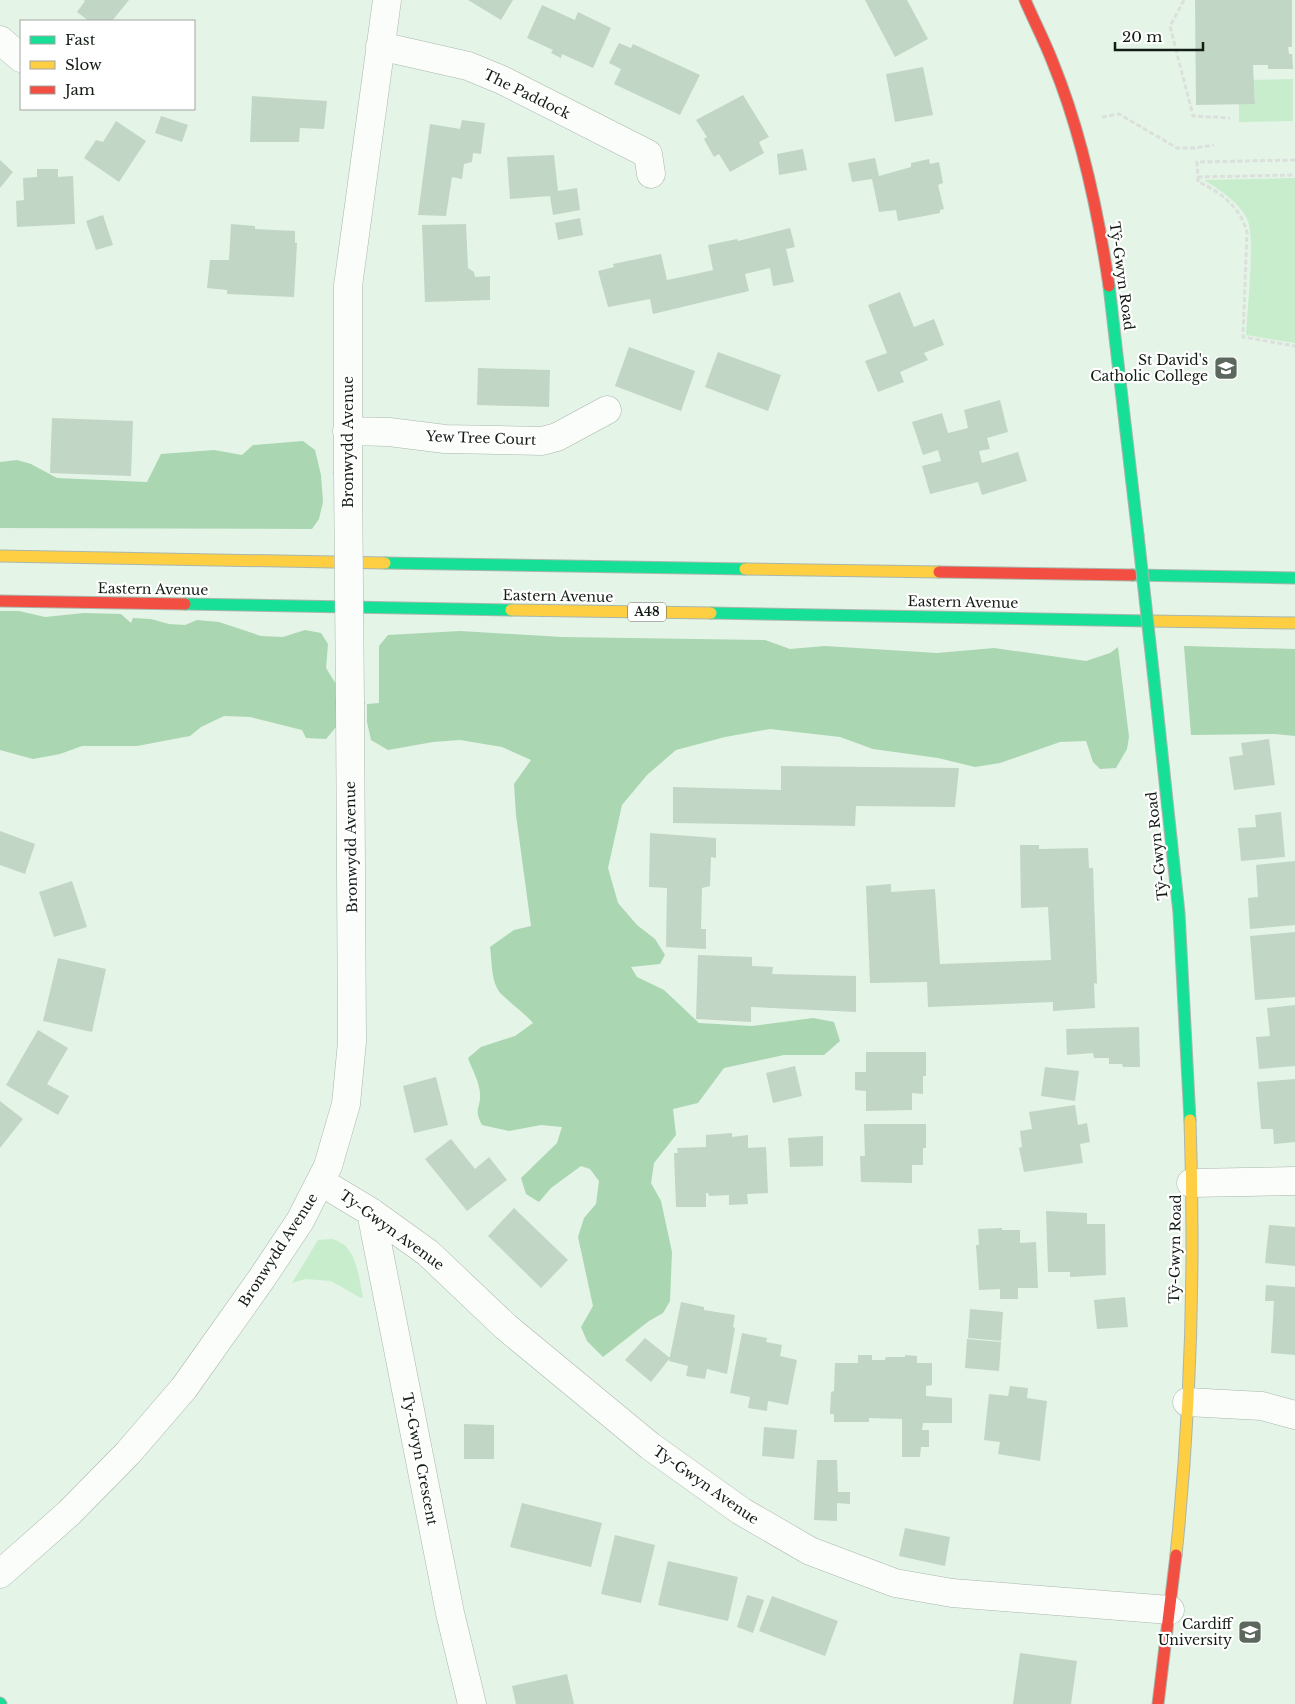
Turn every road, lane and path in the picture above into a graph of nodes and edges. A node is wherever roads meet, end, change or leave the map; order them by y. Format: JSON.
{"nodes":[{"id":1,"x":387,"y":0,"type":"edge"},
{"id":2,"x":1025,"y":0,"type":"edge"},
{"id":3,"x":1184,"y":0,"type":"edge"},
{"id":4,"x":0,"y":40,"type":"edge"},
{"id":5,"x":380,"y":46,"type":"junction"},
{"id":6,"x":20,"y":57,"type":"edge"},
{"id":7,"x":1230,"y":118,"type":"dead end"},
{"id":8,"x":1074,"y":124,"type":"junction"},
{"id":9,"x":1214,"y":145,"type":"dead end"},
{"id":10,"x":1295,"y":160,"type":"edge"},
{"id":11,"x":651,"y":174,"type":"dead end"},
{"id":12,"x":1295,"y":175,"type":"edge"},
{"id":13,"x":1198,"y":177,"type":"junction"},
{"id":14,"x":1295,"y":346,"type":"edge"},
{"id":15,"x":607,"y":410,"type":"dead end"},
{"id":16,"x":347,"y":431,"type":"junction"},
{"id":17,"x":0,"y":556,"type":"edge"},
{"id":18,"x":1295,"y":578,"type":"edge"},
{"id":19,"x":0,"y":601,"type":"edge"},
{"id":20,"x":1295,"y":623,"type":"edge"},
{"id":21,"x":1295,"y":1181,"type":"edge"},
{"id":22,"x":321,"y":1182,"type":"junction"},
{"id":23,"x":1191,"y":1183,"type":"junction"},
{"id":24,"x":372,"y":1212,"type":"junction"},
{"id":25,"x":1187,"y":1402,"type":"junction"},
{"id":26,"x":1295,"y":1416,"type":"edge"},
{"id":27,"x":0,"y":1574,"type":"edge"},
{"id":28,"x":1170,"y":1610,"type":"junction"},
{"id":29,"x":472,"y":1704,"type":"edge"},
{"id":30,"x":1158,"y":1704,"type":"edge"}],
"edges":[{"from":1,"to":5,"type":"street","name":"Bronwydd Avenue"},
{"from":2,"to":8,"type":"main road","name":"Tŷ-Gwyn Road"},
{"from":3,"to":7,"type":"path"},
{"from":4,"to":6,"type":"street"},
{"from":5,"to":11,"type":"street","name":"The Paddock"},
{"from":5,"to":16,"type":"street","name":"Bronwydd Avenue"},
{"from":8,"to":9,"type":"path"},
{"from":8,"to":23,"type":"main road","name":"Tŷ-Gwyn Road","bridge":true},
{"from":10,"to":13,"type":"path"},
{"from":12,"to":13,"type":"path"},
{"from":13,"to":14,"type":"path"},
{"from":15,"to":16,"type":"street","name":"Yew Tree Court"},
{"from":16,"to":22,"type":"street","name":"Bronwydd Avenue","bridge":true},
{"from":17,"to":18,"type":"main road"},
{"from":19,"to":20,"type":"main road","name":"Eastern Avenue","number":"A48"},
{"from":21,"to":23,"type":"street"},
{"from":22,"to":24,"type":"street","name":"Ty-Gwyn Avenue"},
{"from":22,"to":27,"type":"street","name":"Bronwydd Avenue"},
{"from":23,"to":25,"type":"main road","name":"Tŷ-Gwyn Road"},
{"from":24,"to":28,"type":"street","name":"Ty-Gwyn Avenue"},
{"from":24,"to":29,"type":"street","name":"Ty-Gwyn Crescent"},
{"from":25,"to":26,"type":"street"},
{"from":25,"to":28,"type":"main road","name":"Tŷ-Gwyn Road"},
{"from":28,"to":30,"type":"main road","name":"Tŷ-Gwyn Road"}]}
